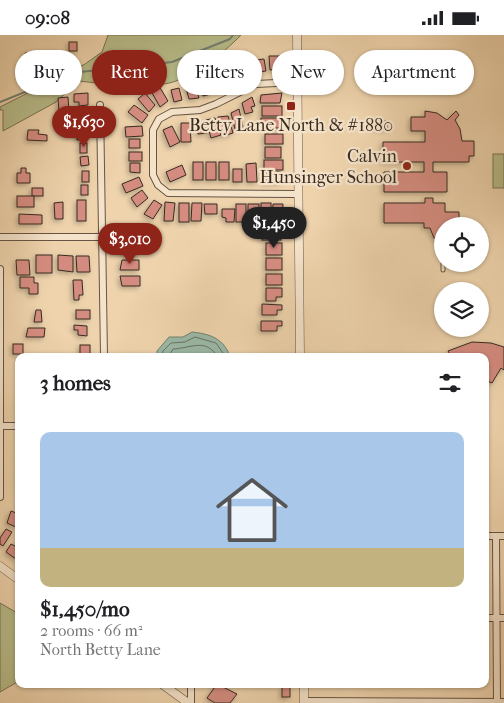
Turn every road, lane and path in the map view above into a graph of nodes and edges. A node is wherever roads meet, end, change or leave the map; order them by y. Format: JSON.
{"nodes":[{"id":1,"x":297,"y":35,"type":"edge"},
{"id":2,"x":297,"y":50,"type":"edge"},
{"id":3,"x":272,"y":82,"type":"edge"},
{"id":4,"x":297,"y":95,"type":"edge"},
{"id":5,"x":100,"y":105,"type":"dead end"},
{"id":6,"x":297,"y":194,"type":"junction"},
{"id":7,"x":0,"y":237,"type":"edge"},
{"id":8,"x":102,"y":237,"type":"junction"},
{"id":9,"x":0,"y":269,"type":"edge"},
{"id":10,"x":104,"y":353,"type":"edge"},
{"id":11,"x":300,"y":353,"type":"edge"},
{"id":12,"x":1,"y":426,"type":"junction"},
{"id":13,"x":15,"y":426,"type":"edge"},
{"id":14,"x":0,"y":497,"type":"edge"},
{"id":15,"x":489,"y":536,"type":"edge"},
{"id":16,"x":496,"y":536,"type":"junction"},
{"id":17,"x":504,"y":536,"type":"edge"},
{"id":18,"x":0,"y":566,"type":"edge"},
{"id":19,"x":15,"y":577,"type":"edge"},
{"id":20,"x":489,"y":618,"type":"edge"},
{"id":21,"x":496,"y":618,"type":"junction"},
{"id":22,"x":504,"y":618,"type":"edge"},
{"id":23,"x":168,"y":688,"type":"edge"},
{"id":24,"x":191,"y":688,"type":"edge"},
{"id":25,"x":304,"y":688,"type":"edge"},
{"id":26,"x":304,"y":702,"type":"edge"},
{"id":27,"x":499,"y":702,"type":"edge"},
{"id":28,"x":190,"y":703,"type":"edge"}],
"edges":[{"from":1,"to":2,"type":"street"},
{"from":3,"to":6,"type":"street"},
{"from":4,"to":6,"type":"street"},
{"from":5,"to":8,"type":"street"},
{"from":6,"to":11,"type":"street"},
{"from":7,"to":8,"type":"street"},
{"from":8,"to":10,"type":"street"},
{"from":9,"to":12,"type":"street"},
{"from":12,"to":13,"type":"street"},
{"from":12,"to":14,"type":"street"},
{"from":15,"to":16,"type":"street"},
{"from":16,"to":17,"type":"street"},
{"from":16,"to":21,"type":"street"},
{"from":18,"to":19,"type":"street"},
{"from":20,"to":21,"type":"street"},
{"from":21,"to":22,"type":"street"},
{"from":21,"to":27,"type":"street"},
{"from":23,"to":28,"type":"street"},
{"from":24,"to":28,"type":"street"},
{"from":25,"to":26,"type":"street"},
{"from":26,"to":27,"type":"street"}]}
